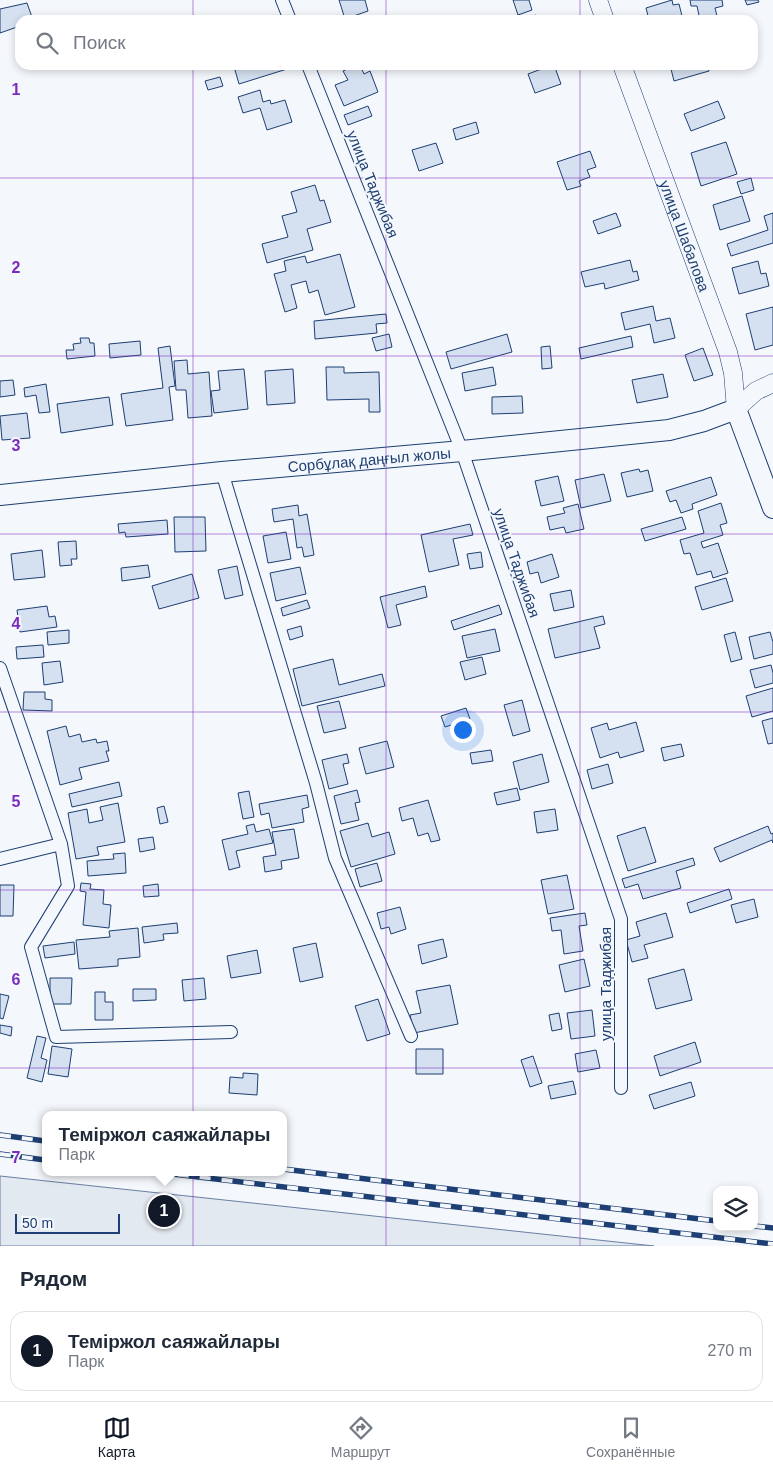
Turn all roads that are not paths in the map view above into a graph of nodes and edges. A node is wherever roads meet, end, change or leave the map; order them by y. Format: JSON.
{"nodes":[{"id":1,"x":282,"y":0,"type":"edge"},
{"id":2,"x":598,"y":0,"type":"edge"},
{"id":3,"x":288,"y":15,"type":"edge"},
{"id":4,"x":603,"y":15,"type":"edge"},
{"id":5,"x":310,"y":70,"type":"edge"},
{"id":6,"x":624,"y":70,"type":"edge"},
{"id":7,"x":773,"y":382,"type":"edge"},
{"id":8,"x":736,"y":409,"type":"junction"},
{"id":9,"x":462,"y":451,"type":"junction"},
{"id":10,"x":222,"y":472,"type":"junction"},
{"id":11,"x":0,"y":494,"type":"edge"},
{"id":12,"x":773,"y":508,"type":"edge"},
{"id":13,"x":0,"y":668,"type":"edge"},
{"id":14,"x":62,"y":844,"type":"junction"},
{"id":15,"x":0,"y":860,"type":"edge"},
{"id":16,"x":231,"y":1032,"type":"dead end"},
{"id":17,"x":411,"y":1036,"type":"dead end"},
{"id":18,"x":621,"y":1088,"type":"dead end"}],
"edges":[{"from":1,"to":3,"type":"street"},
{"from":2,"to":4,"type":"street"},
{"from":5,"to":9,"type":"street","name":"улица Таджибая"},
{"from":6,"to":8,"type":"street","name":"улица Шабалова"},
{"from":7,"to":8,"type":"street"},
{"from":8,"to":9,"type":"main road","name":"Сорбұлақ даңғыл жолы"},
{"from":8,"to":12,"type":"main road"},
{"from":9,"to":10,"type":"main road","name":"Сорбұлақ даңғыл жолы"},
{"from":9,"to":18,"type":"street","name":"улица Таджибая"},
{"from":10,"to":11,"type":"main road","name":"Сорбұлақ даңғыл жолы"},
{"from":10,"to":17,"type":"street"},
{"from":13,"to":14,"type":"street"},
{"from":14,"to":15,"type":"street"},
{"from":14,"to":16,"type":"street"}]}
